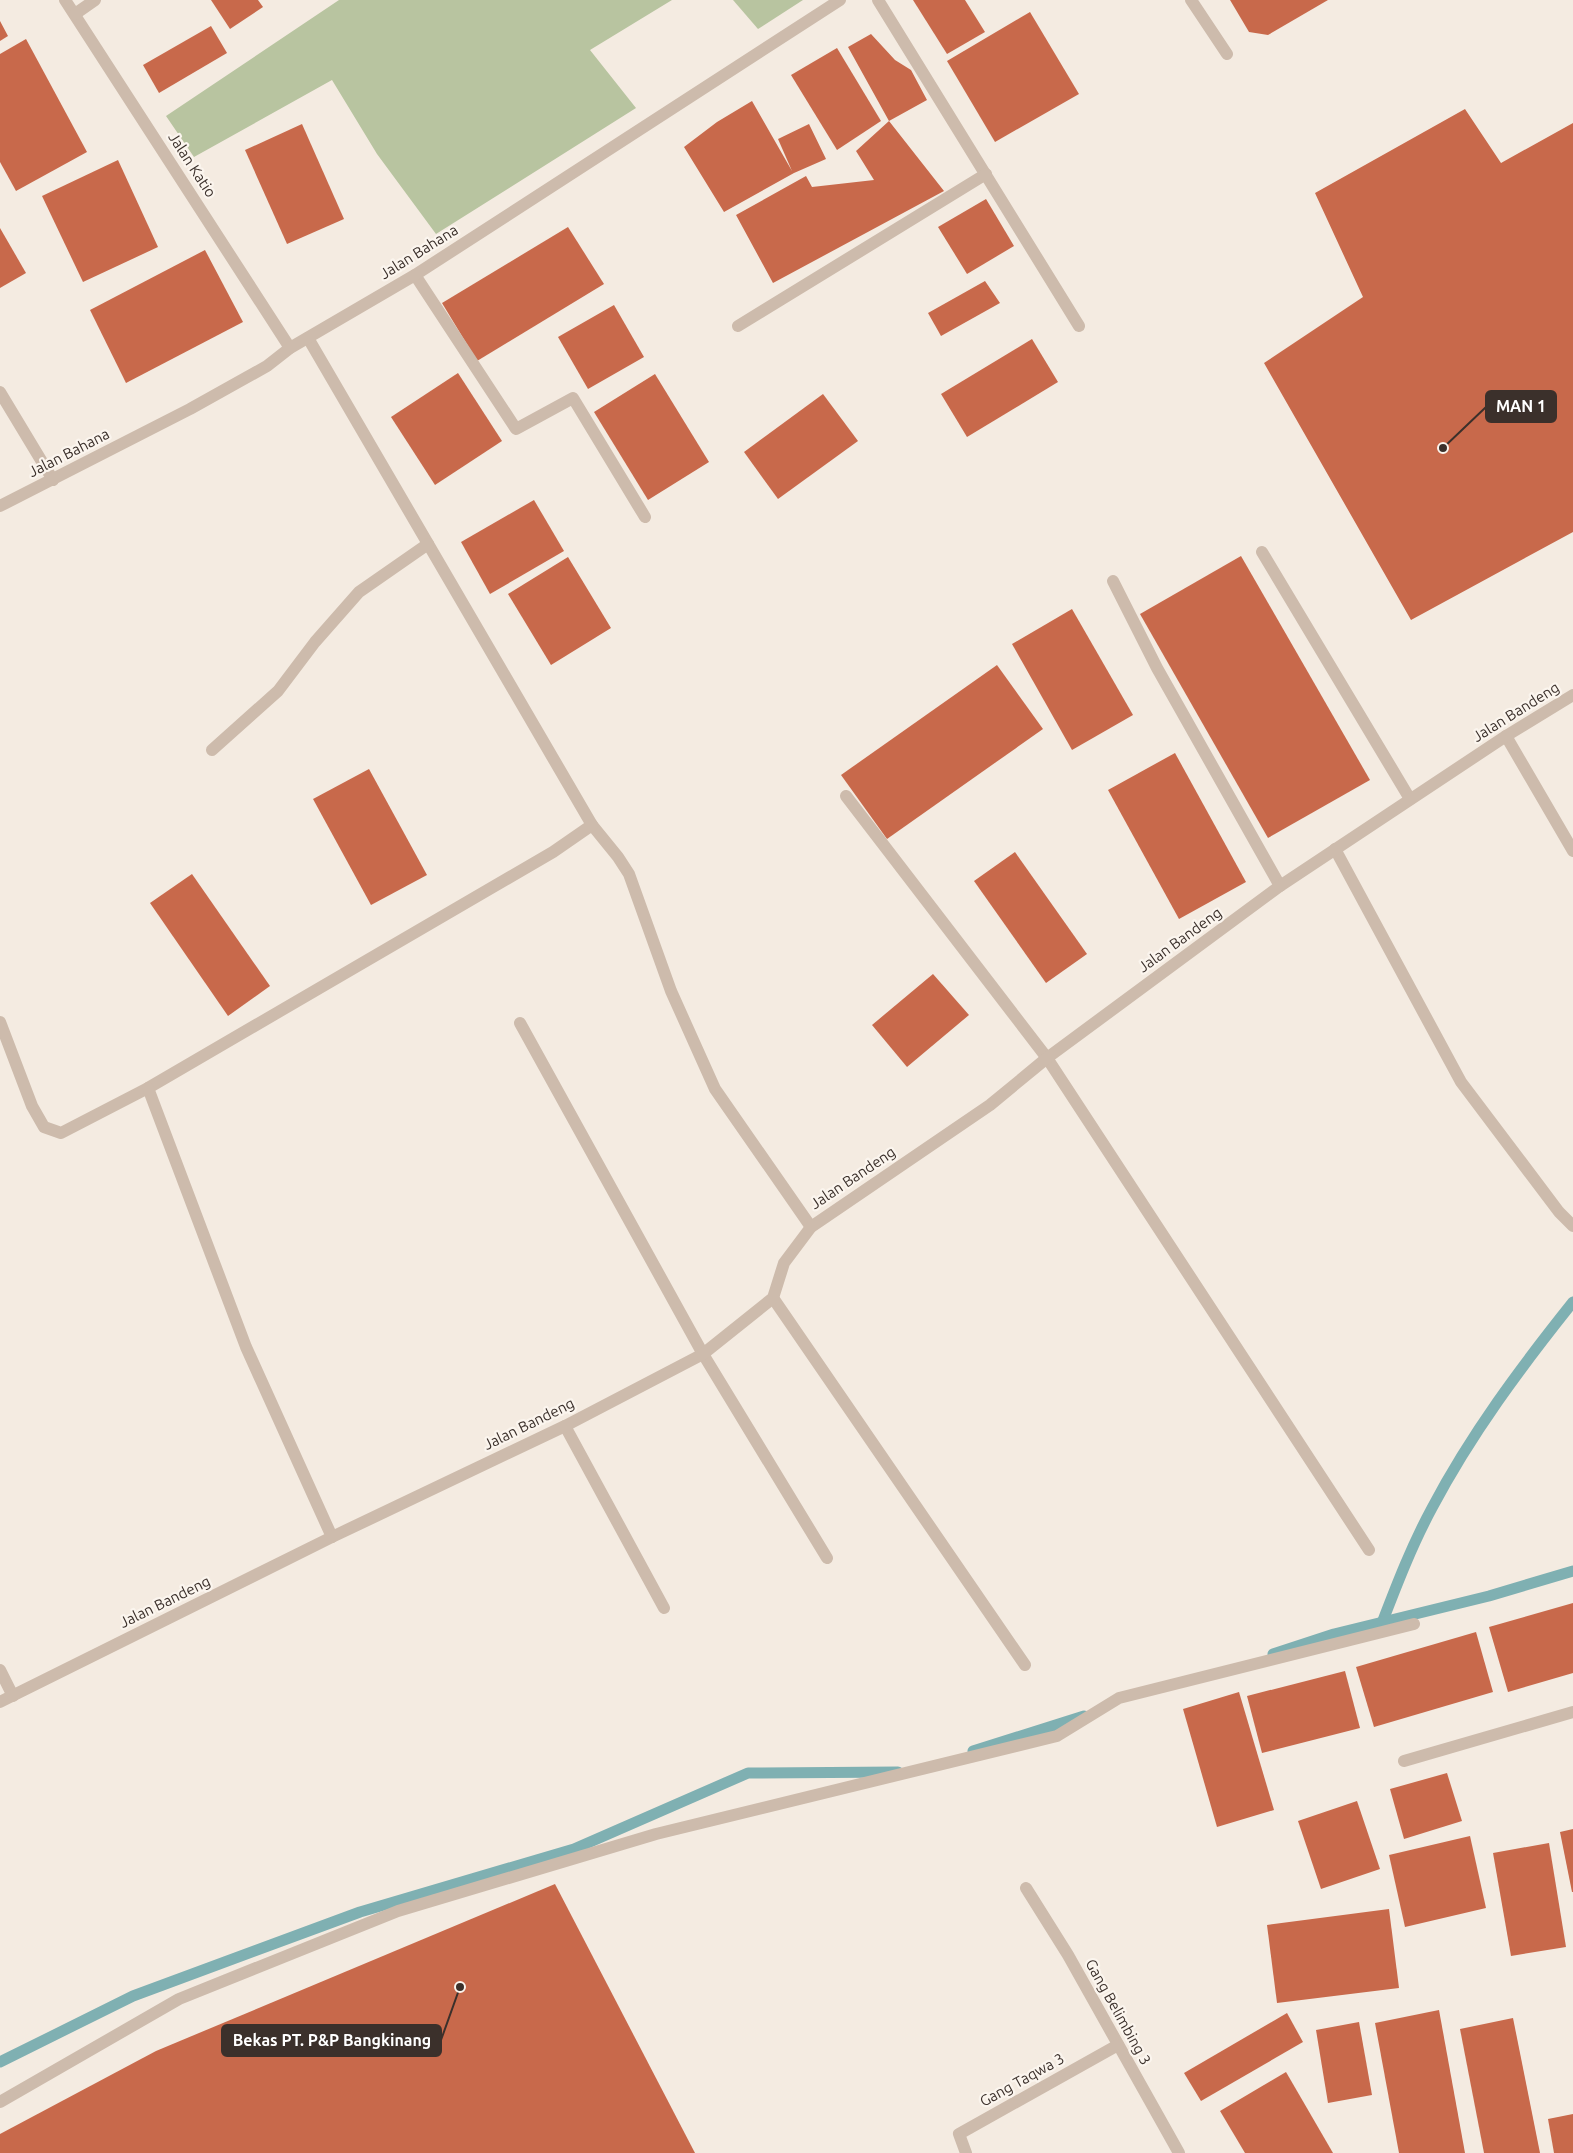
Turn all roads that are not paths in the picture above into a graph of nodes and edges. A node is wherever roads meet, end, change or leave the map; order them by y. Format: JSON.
{"nodes":[{"id":1,"x":65,"y":0,"type":"edge"},
{"id":2,"x":95,"y":0,"type":"edge"},
{"id":3,"x":840,"y":0,"type":"edge"},
{"id":4,"x":878,"y":0,"type":"edge"},
{"id":5,"x":1191,"y":0,"type":"edge"},
{"id":6,"x":75,"y":14,"type":"junction"},
{"id":7,"x":1226,"y":54,"type":"dead end"},
{"id":8,"x":986,"y":174,"type":"junction"},
{"id":9,"x":414,"y":274,"type":"junction"},
{"id":10,"x":738,"y":326,"type":"dead end"},
{"id":11,"x":1078,"y":326,"type":"dead end"},
{"id":12,"x":308,"y":338,"type":"junction"},
{"id":13,"x":290,"y":348,"type":"junction"},
{"id":14,"x":0,"y":392,"type":"edge"},
{"id":15,"x":53,"y":480,"type":"junction"},
{"id":16,"x":0,"y":506,"type":"edge"},
{"id":17,"x":645,"y":517,"type":"dead end"},
{"id":18,"x":428,"y":544,"type":"junction"},
{"id":19,"x":1262,"y":552,"type":"dead end"},
{"id":20,"x":1113,"y":581,"type":"dead end"},
{"id":21,"x":1573,"y":695,"type":"edge"},
{"id":22,"x":1506,"y":736,"type":"junction"},
{"id":23,"x":212,"y":750,"type":"dead end"},
{"id":24,"x":846,"y":796,"type":"dead end"},
{"id":25,"x":1410,"y":799,"type":"junction"},
{"id":26,"x":592,"y":825,"type":"junction"},
{"id":27,"x":1335,"y":849,"type":"junction"},
{"id":28,"x":1573,"y":851,"type":"edge"},
{"id":29,"x":1280,"y":886,"type":"junction"},
{"id":30,"x":0,"y":1022,"type":"edge"},
{"id":31,"x":520,"y":1023,"type":"dead end"},
{"id":32,"x":1047,"y":1058,"type":"junction"},
{"id":33,"x":148,"y":1088,"type":"junction"},
{"id":34,"x":1573,"y":1226,"type":"edge"},
{"id":35,"x":811,"y":1227,"type":"junction"},
{"id":36,"x":773,"y":1298,"type":"junction"},
{"id":37,"x":703,"y":1354,"type":"junction"},
{"id":38,"x":565,"y":1426,"type":"junction"},
{"id":39,"x":332,"y":1537,"type":"junction"},
{"id":40,"x":1369,"y":1550,"type":"dead end"},
{"id":41,"x":827,"y":1558,"type":"dead end"},
{"id":42,"x":664,"y":1608,"type":"dead end"},
{"id":43,"x":1414,"y":1624,"type":"dead end"},
{"id":44,"x":1025,"y":1665,"type":"dead end"},
{"id":45,"x":0,"y":1670,"type":"edge"},
{"id":46,"x":13,"y":1696,"type":"junction"},
{"id":47,"x":0,"y":1702,"type":"edge"},
{"id":48,"x":1573,"y":1712,"type":"edge"},
{"id":49,"x":1404,"y":1761,"type":"dead end"},
{"id":50,"x":1026,"y":1888,"type":"dead end"},
{"id":51,"x":1118,"y":2045,"type":"junction"},
{"id":52,"x":0,"y":2102,"type":"edge"},
{"id":53,"x":966,"y":2153,"type":"edge"},
{"id":54,"x":1179,"y":2153,"type":"edge"}],
"edges":[{"from":1,"to":6,"type":"street","name":"Jalan Katio"},
{"from":2,"to":6,"type":"street"},
{"from":3,"to":9,"type":"street","name":"Jalan Bahana"},
{"from":4,"to":8,"type":"street"},
{"from":5,"to":7,"type":"street"},
{"from":6,"to":13,"type":"street","name":"Jalan Katio"},
{"from":8,"to":10,"type":"street"},
{"from":8,"to":11,"type":"street"},
{"from":9,"to":12,"type":"street","name":"Jalan Bahana"},
{"from":9,"to":17,"type":"street"},
{"from":12,"to":13,"type":"street","name":"Jalan Bahana"},
{"from":12,"to":18,"type":"street"},
{"from":13,"to":15,"type":"street","name":"Jalan Bahana"},
{"from":14,"to":15,"type":"street"},
{"from":15,"to":16,"type":"street","name":"Jalan Bahana"},
{"from":18,"to":23,"type":"street"},
{"from":18,"to":26,"type":"street"},
{"from":19,"to":25,"type":"street"},
{"from":20,"to":29,"type":"street"},
{"from":21,"to":22,"type":"street","name":"Jalan Bandeng"},
{"from":22,"to":25,"type":"street","name":"Jalan Bandeng"},
{"from":22,"to":28,"type":"street"},
{"from":24,"to":32,"type":"street"},
{"from":25,"to":27,"type":"street","name":"Jalan Bandeng"},
{"from":26,"to":33,"type":"street"},
{"from":26,"to":35,"type":"street"},
{"from":27,"to":29,"type":"street","name":"Jalan Bandeng"},
{"from":27,"to":34,"type":"street"},
{"from":29,"to":32,"type":"street","name":"Jalan Bandeng"},
{"from":30,"to":33,"type":"street"},
{"from":31,"to":37,"type":"street"},
{"from":32,"to":35,"type":"street","name":"Jalan Bandeng"},
{"from":32,"to":40,"type":"street"},
{"from":33,"to":39,"type":"street"},
{"from":35,"to":36,"type":"street","name":"Jalan Bandeng"},
{"from":36,"to":37,"type":"street","name":"Jalan Bandeng"},
{"from":36,"to":44,"type":"street"},
{"from":37,"to":38,"type":"street","name":"Jalan Bandeng"},
{"from":37,"to":41,"type":"street"},
{"from":38,"to":39,"type":"street","name":"Jalan Bandeng"},
{"from":38,"to":42,"type":"street"},
{"from":39,"to":46,"type":"street","name":"Jalan Bandeng"},
{"from":43,"to":52,"type":"street"},
{"from":45,"to":46,"type":"street"},
{"from":46,"to":47,"type":"street","name":"Jalan Bandeng"},
{"from":48,"to":49,"type":"street"},
{"from":50,"to":51,"type":"street","name":"Gang Belimbing 3"},
{"from":51,"to":53,"type":"street","name":"Gang Taqwa 3"},
{"from":51,"to":54,"type":"street","name":"Gang Belimbing 3"}]}
